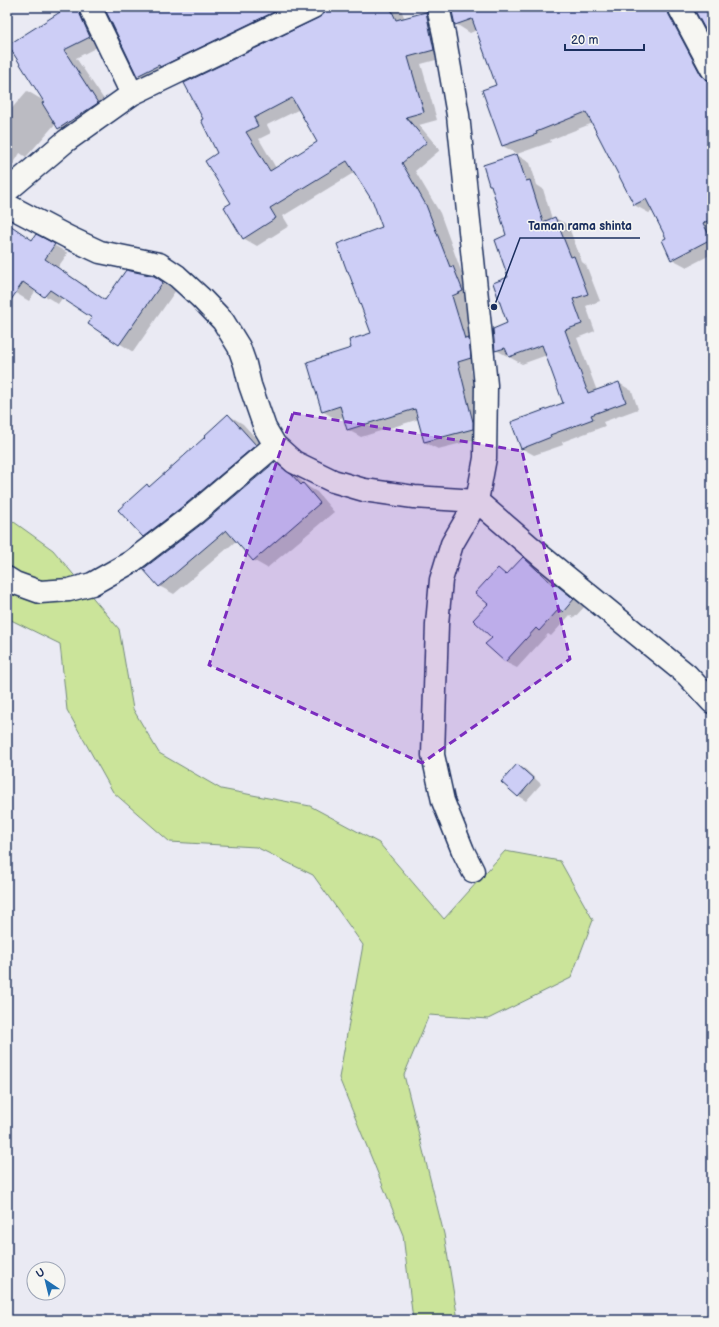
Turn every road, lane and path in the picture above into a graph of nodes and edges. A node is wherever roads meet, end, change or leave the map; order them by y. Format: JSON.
{"nodes":[{"id":1,"x":90,"y":7,"type":"edge"},
{"id":2,"x":313,"y":7,"type":"edge"},
{"id":3,"x":438,"y":7,"type":"edge"},
{"id":4,"x":679,"y":7,"type":"edge"},
{"id":5,"x":712,"y":69,"type":"edge"},
{"id":6,"x":132,"y":94,"type":"junction"},
{"id":7,"x":7,"y":191,"type":"edge"},
{"id":8,"x":7,"y":205,"type":"edge"},
{"id":9,"x":274,"y":444,"type":"junction"},
{"id":10,"x":477,"y":501,"type":"junction"},
{"id":11,"x":7,"y":578,"type":"edge"},
{"id":12,"x":712,"y":702,"type":"edge"},
{"id":13,"x":473,"y":871,"type":"dead end"}],
"edges":[{"from":1,"to":6,"type":"street"},
{"from":2,"to":6,"type":"street"},
{"from":3,"to":10,"type":"street"},
{"from":4,"to":5,"type":"street"},
{"from":6,"to":7,"type":"street"},
{"from":8,"to":9,"type":"street"},
{"from":9,"to":10,"type":"street"},
{"from":9,"to":11,"type":"street"},
{"from":10,"to":12,"type":"street"},
{"from":10,"to":13,"type":"street"}]}
